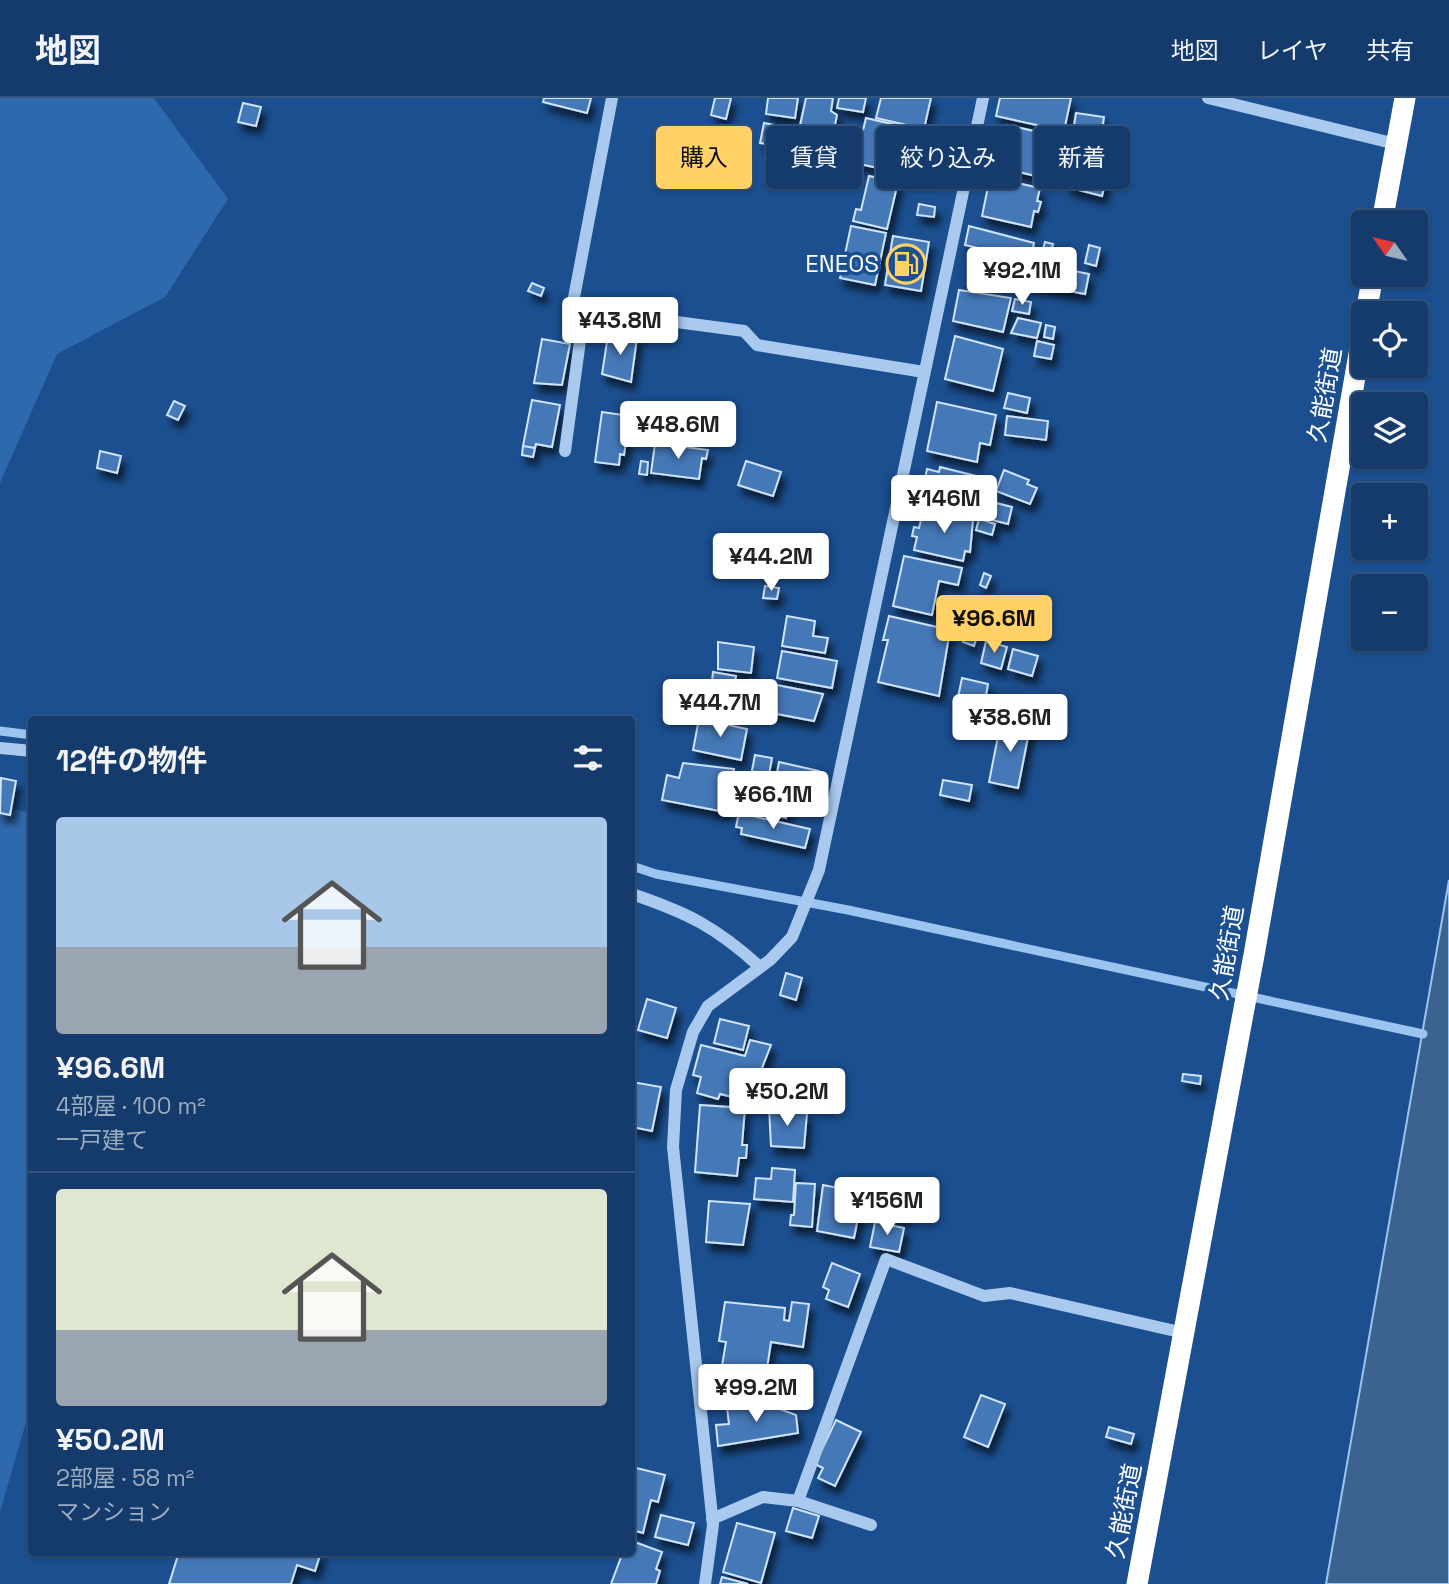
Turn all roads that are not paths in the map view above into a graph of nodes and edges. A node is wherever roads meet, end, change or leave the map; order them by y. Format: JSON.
{"nodes":[{"id":1,"x":612,"y":98,"type":"edge"},
{"id":2,"x":983,"y":98,"type":"edge"},
{"id":3,"x":1209,"y":98,"type":"edge"},
{"id":4,"x":1405,"y":98,"type":"edge"},
{"id":5,"x":1396,"y":144,"type":"junction"},
{"id":6,"x":1384,"y":210,"type":"edge"},
{"id":7,"x":572,"y":308,"type":"junction"},
{"id":8,"x":924,"y":372,"type":"junction"},
{"id":9,"x":1355,"y":378,"type":"edge"},
{"id":10,"x":565,"y":451,"type":"dead end"},
{"id":11,"x":0,"y":748,"type":"edge"},
{"id":12,"x":28,"y":751,"type":"edge"},
{"id":13,"x":635,"y":895,"type":"edge"},
{"id":14,"x":760,"y":967,"type":"junction"},
{"id":15,"x":1184,"y":1333,"type":"junction"},
{"id":16,"x":798,"y":1501,"type":"junction"},
{"id":17,"x":712,"y":1519,"type":"junction"},
{"id":18,"x":872,"y":1525,"type":"dead end"},
{"id":19,"x":705,"y":1584,"type":"edge"},
{"id":20,"x":1137,"y":1584,"type":"edge"}],
"edges":[{"from":1,"to":7,"type":"street"},
{"from":2,"to":8,"type":"street"},
{"from":3,"to":5,"type":"street"},
{"from":4,"to":5,"type":"highway"},
{"from":5,"to":6,"type":"highway"},
{"from":7,"to":8,"type":"street"},
{"from":7,"to":10,"type":"street"},
{"from":8,"to":14,"type":"street"},
{"from":9,"to":15,"type":"highway","name":"久能街道"},
{"from":11,"to":12,"type":"street"},
{"from":13,"to":14,"type":"street"},
{"from":14,"to":17,"type":"street"},
{"from":15,"to":16,"type":"street"},
{"from":15,"to":20,"type":"highway","name":"久能街道"},
{"from":16,"to":17,"type":"street"},
{"from":16,"to":18,"type":"street"},
{"from":17,"to":19,"type":"street"}]}
